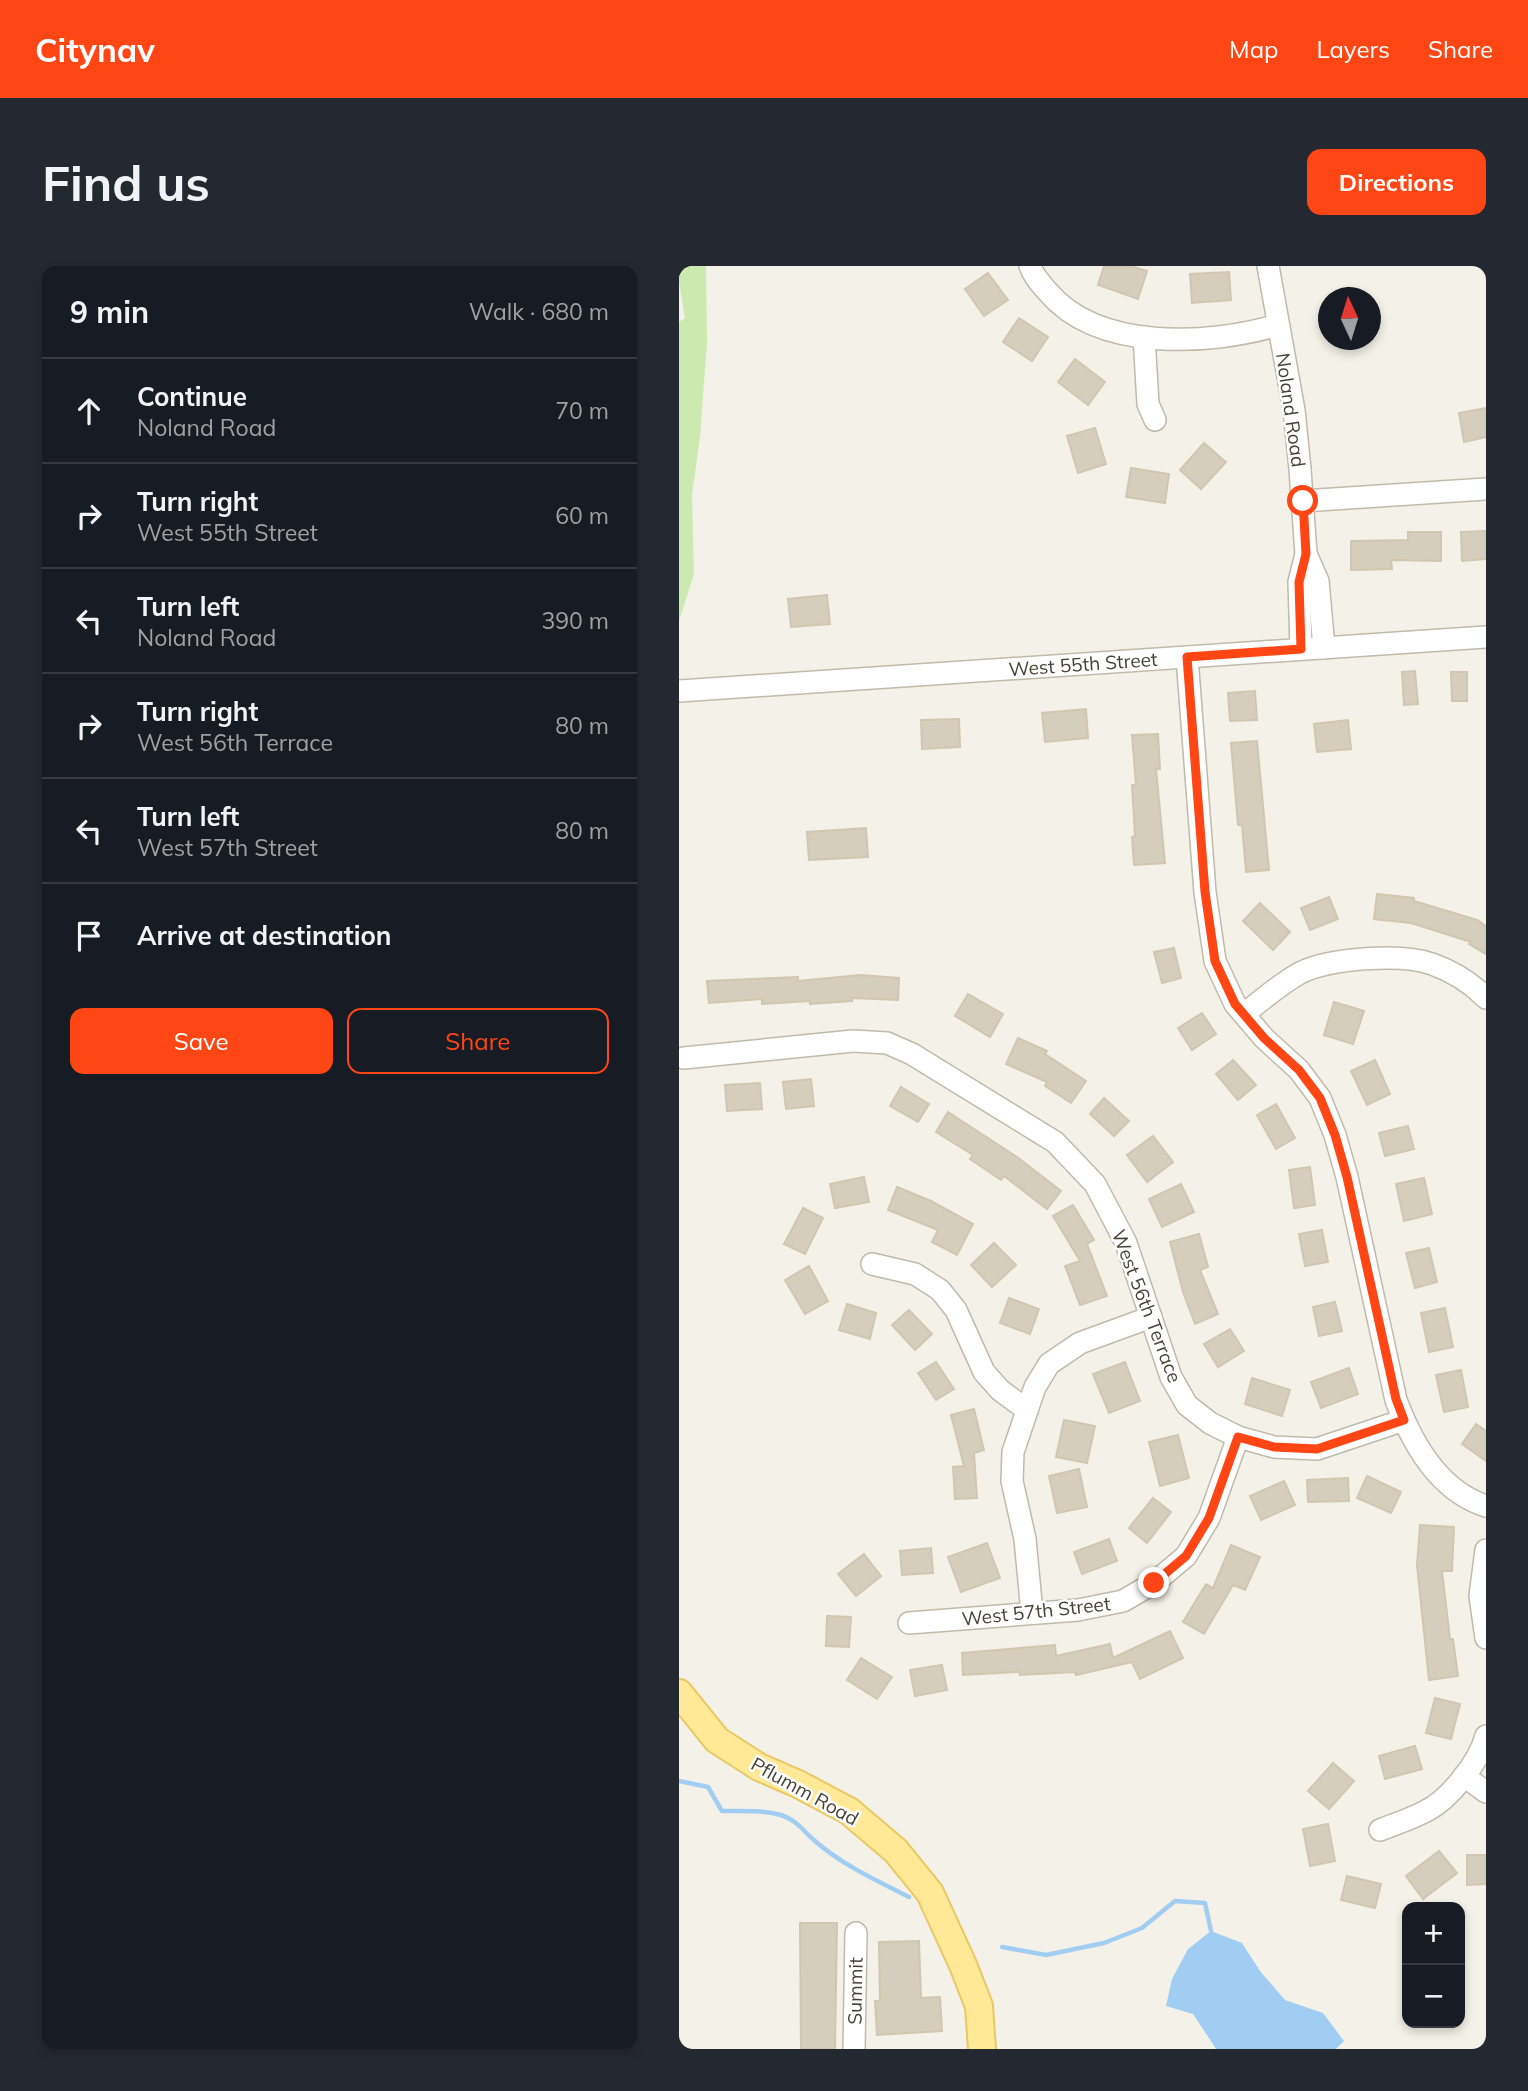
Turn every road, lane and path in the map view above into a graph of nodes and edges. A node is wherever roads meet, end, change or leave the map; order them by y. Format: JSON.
{"nodes":[{"id":1,"x":1030,"y":266,"type":"edge"},
{"id":2,"x":1268,"y":266,"type":"edge"},
{"id":3,"x":1278,"y":325,"type":"junction"},
{"id":4,"x":1145,"y":337,"type":"junction"},
{"id":5,"x":1155,"y":420,"type":"dead end"},
{"id":6,"x":1486,"y":489,"type":"edge"},
{"id":7,"x":1303,"y":501,"type":"junction"},
{"id":8,"x":1306,"y":554,"type":"junction"},
{"id":9,"x":1486,"y":637,"type":"edge"},
{"id":10,"x":1324,"y":648,"type":"junction"},
{"id":11,"x":1301,"y":649,"type":"junction"},
{"id":12,"x":1187,"y":657,"type":"junction"},
{"id":13,"x":679,"y":691,"type":"edge"},
{"id":14,"x":1486,"y":998,"type":"edge"},
{"id":15,"x":1244,"y":1014,"type":"junction"},
{"id":16,"x":684,"y":1058,"type":"dead end"},
{"id":17,"x":872,"y":1264,"type":"dead end"},
{"id":18,"x":1151,"y":1317,"type":"junction"},
{"id":19,"x":1027,"y":1410,"type":"junction"},
{"id":20,"x":1404,"y":1420,"type":"junction"},
{"id":21,"x":1238,"y":1437,"type":"junction"},
{"id":22,"x":1486,"y":1506,"type":"edge"},
{"id":23,"x":1486,"y":1550,"type":"edge"},
{"id":24,"x":1032,"y":1614,"type":"junction"},
{"id":25,"x":909,"y":1623,"type":"dead end"},
{"id":26,"x":1486,"y":1638,"type":"edge"},
{"id":27,"x":679,"y":1693,"type":"edge"},
{"id":28,"x":1486,"y":1735,"type":"edge"},
{"id":29,"x":1464,"y":1776,"type":"junction"},
{"id":30,"x":1486,"y":1792,"type":"edge"},
{"id":31,"x":1380,"y":1830,"type":"dead end"},
{"id":32,"x":856,"y":1933,"type":"dead end"},
{"id":33,"x":855,"y":2049,"type":"edge"},
{"id":34,"x":982,"y":2049,"type":"edge"}],
"edges":[{"from":1,"to":4,"type":"street"},
{"from":2,"to":3,"type":"street","name":"Noland Road"},
{"from":3,"to":4,"type":"street"},
{"from":3,"to":7,"type":"street","name":"Noland Road"},
{"from":4,"to":5,"type":"street"},
{"from":6,"to":7,"type":"street"},
{"from":7,"to":8,"type":"street","name":"Noland Road"},
{"from":8,"to":10,"type":"street","name":"Noland Road"},
{"from":8,"to":11,"type":"street","name":"Noland Road"},
{"from":9,"to":10,"type":"street","name":"West 55th Street"},
{"from":10,"to":11,"type":"street","name":"West 55th Street"},
{"from":11,"to":12,"type":"street","name":"West 55th Street"},
{"from":12,"to":13,"type":"street","name":"West 55th Street"},
{"from":12,"to":15,"type":"street"},
{"from":14,"to":15,"type":"street"},
{"from":15,"to":20,"type":"street"},
{"from":16,"to":18,"type":"street","name":"West 56th Terrace"},
{"from":17,"to":19,"type":"street"},
{"from":18,"to":19,"type":"street"},
{"from":18,"to":21,"type":"street","name":"West 56th Terrace"},
{"from":19,"to":24,"type":"street"},
{"from":20,"to":21,"type":"street","name":"West 56th Terrace"},
{"from":20,"to":22,"type":"street"},
{"from":21,"to":24,"type":"street","name":"West 57th Street"},
{"from":23,"to":26,"type":"street"},
{"from":24,"to":25,"type":"street","name":"West 57th Street"},
{"from":27,"to":34,"type":"main road","name":"Pflumm Road"},
{"from":28,"to":29,"type":"street"},
{"from":29,"to":30,"type":"street"},
{"from":29,"to":31,"type":"street"},
{"from":32,"to":33,"type":"street","name":"Summit"}]}
